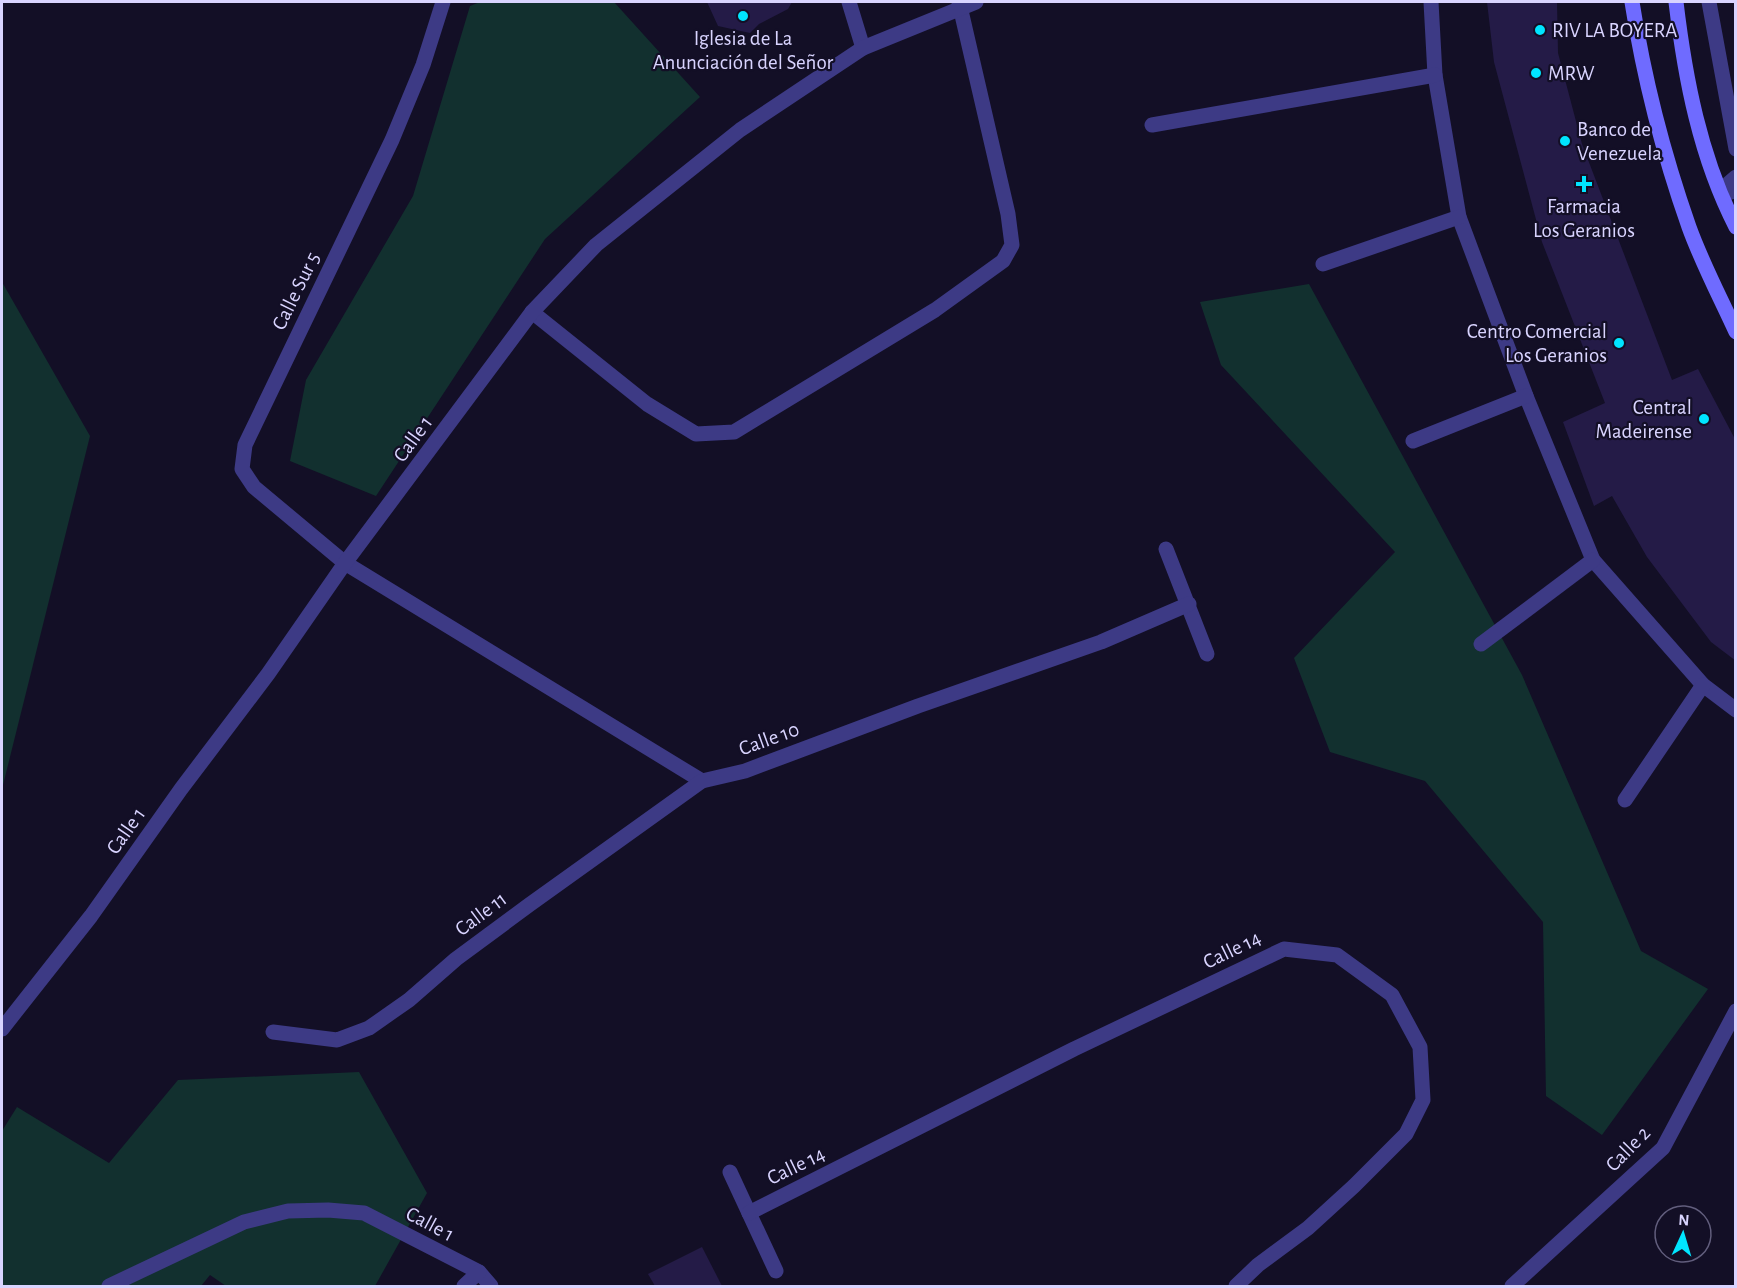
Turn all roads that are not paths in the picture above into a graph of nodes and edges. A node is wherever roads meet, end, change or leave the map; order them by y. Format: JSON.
{"nodes":[{"id":1,"x":443,"y":2,"type":"edge"},
{"id":2,"x":849,"y":2,"type":"edge"},
{"id":3,"x":976,"y":2,"type":"edge"},
{"id":4,"x":1431,"y":2,"type":"edge"},
{"id":5,"x":1632,"y":2,"type":"edge"},
{"id":6,"x":1676,"y":2,"type":"edge"},
{"id":7,"x":1709,"y":2,"type":"edge"},
{"id":8,"x":959,"y":4,"type":"edge"},
{"id":9,"x":863,"y":48,"type":"junction"},
{"id":10,"x":1435,"y":75,"type":"junction"},
{"id":11,"x":1152,"y":125,"type":"dead end"},
{"id":12,"x":1736,"y":150,"type":"edge"},
{"id":13,"x":1736,"y":177,"type":"edge"},
{"id":14,"x":1726,"y":192,"type":"edge"},
{"id":15,"x":1459,"y":217,"type":"junction"},
{"id":16,"x":1734,"y":220,"type":"edge"},
{"id":17,"x":1323,"y":264,"type":"dead end"},
{"id":18,"x":532,"y":312,"type":"junction"},
{"id":19,"x":1736,"y":332,"type":"edge"},
{"id":20,"x":1526,"y":396,"type":"junction"},
{"id":21,"x":1413,"y":441,"type":"dead end"},
{"id":22,"x":1166,"y":549,"type":"dead end"},
{"id":23,"x":1593,"y":560,"type":"junction"},
{"id":24,"x":345,"y":563,"type":"junction"},
{"id":25,"x":1189,"y":604,"type":"junction"},
{"id":26,"x":1481,"y":644,"type":"dead end"},
{"id":27,"x":1207,"y":654,"type":"dead end"},
{"id":28,"x":1703,"y":685,"type":"junction"},
{"id":29,"x":1736,"y":710,"type":"edge"},
{"id":30,"x":702,"y":781,"type":"junction"},
{"id":31,"x":1625,"y":800,"type":"dead end"},
{"id":32,"x":1736,"y":1011,"type":"edge"},
{"id":33,"x":2,"y":1029,"type":"edge"},
{"id":34,"x":273,"y":1032,"type":"dead end"},
{"id":35,"x":730,"y":1172,"type":"dead end"},
{"id":36,"x":749,"y":1213,"type":"junction"},
{"id":37,"x":776,"y":1271,"type":"dead end"},
{"id":38,"x":479,"y":1272,"type":"junction"},
{"id":39,"x":109,"y":1287,"type":"edge"},
{"id":40,"x":464,"y":1287,"type":"edge"},
{"id":41,"x":491,"y":1287,"type":"edge"},
{"id":42,"x":1236,"y":1287,"type":"edge"},
{"id":43,"x":1512,"y":1287,"type":"edge"}],
"edges":[{"from":1,"to":24,"type":"street","name":"Calle Sur 5"},
{"from":2,"to":9,"type":"street"},
{"from":3,"to":8,"type":"street","name":"Calle 1"},
{"from":4,"to":10,"type":"street"},
{"from":5,"to":19,"type":"main road"},
{"from":6,"to":14,"type":"main road"},
{"from":7,"to":12,"type":"street"},
{"from":8,"to":9,"type":"street","name":"Calle 1"},
{"from":8,"to":18,"type":"street"},
{"from":9,"to":18,"type":"street","name":"Calle 1"},
{"from":10,"to":11,"type":"street"},
{"from":10,"to":15,"type":"street"},
{"from":13,"to":14,"type":"street"},
{"from":14,"to":16,"type":"main road"},
{"from":15,"to":17,"type":"street"},
{"from":15,"to":20,"type":"street"},
{"from":18,"to":24,"type":"street","name":"Calle 1"},
{"from":20,"to":21,"type":"street"},
{"from":20,"to":23,"type":"street"},
{"from":22,"to":25,"type":"street"},
{"from":23,"to":26,"type":"street"},
{"from":23,"to":28,"type":"street"},
{"from":24,"to":30,"type":"street"},
{"from":24,"to":33,"type":"street","name":"Calle 1"},
{"from":25,"to":27,"type":"street"},
{"from":25,"to":30,"type":"street","name":"Calle 10"},
{"from":28,"to":29,"type":"street"},
{"from":28,"to":31,"type":"street"},
{"from":30,"to":34,"type":"street","name":"Calle 11"},
{"from":32,"to":43,"type":"street","name":"Calle 2"},
{"from":35,"to":36,"type":"street","name":"Calle 14"},
{"from":36,"to":37,"type":"street","name":"Calle 14"},
{"from":36,"to":42,"type":"street","name":"Calle 14"},
{"from":38,"to":39,"type":"street","name":"Calle 1"},
{"from":38,"to":40,"type":"street"},
{"from":38,"to":41,"type":"street","name":"Calle 1"}]}
